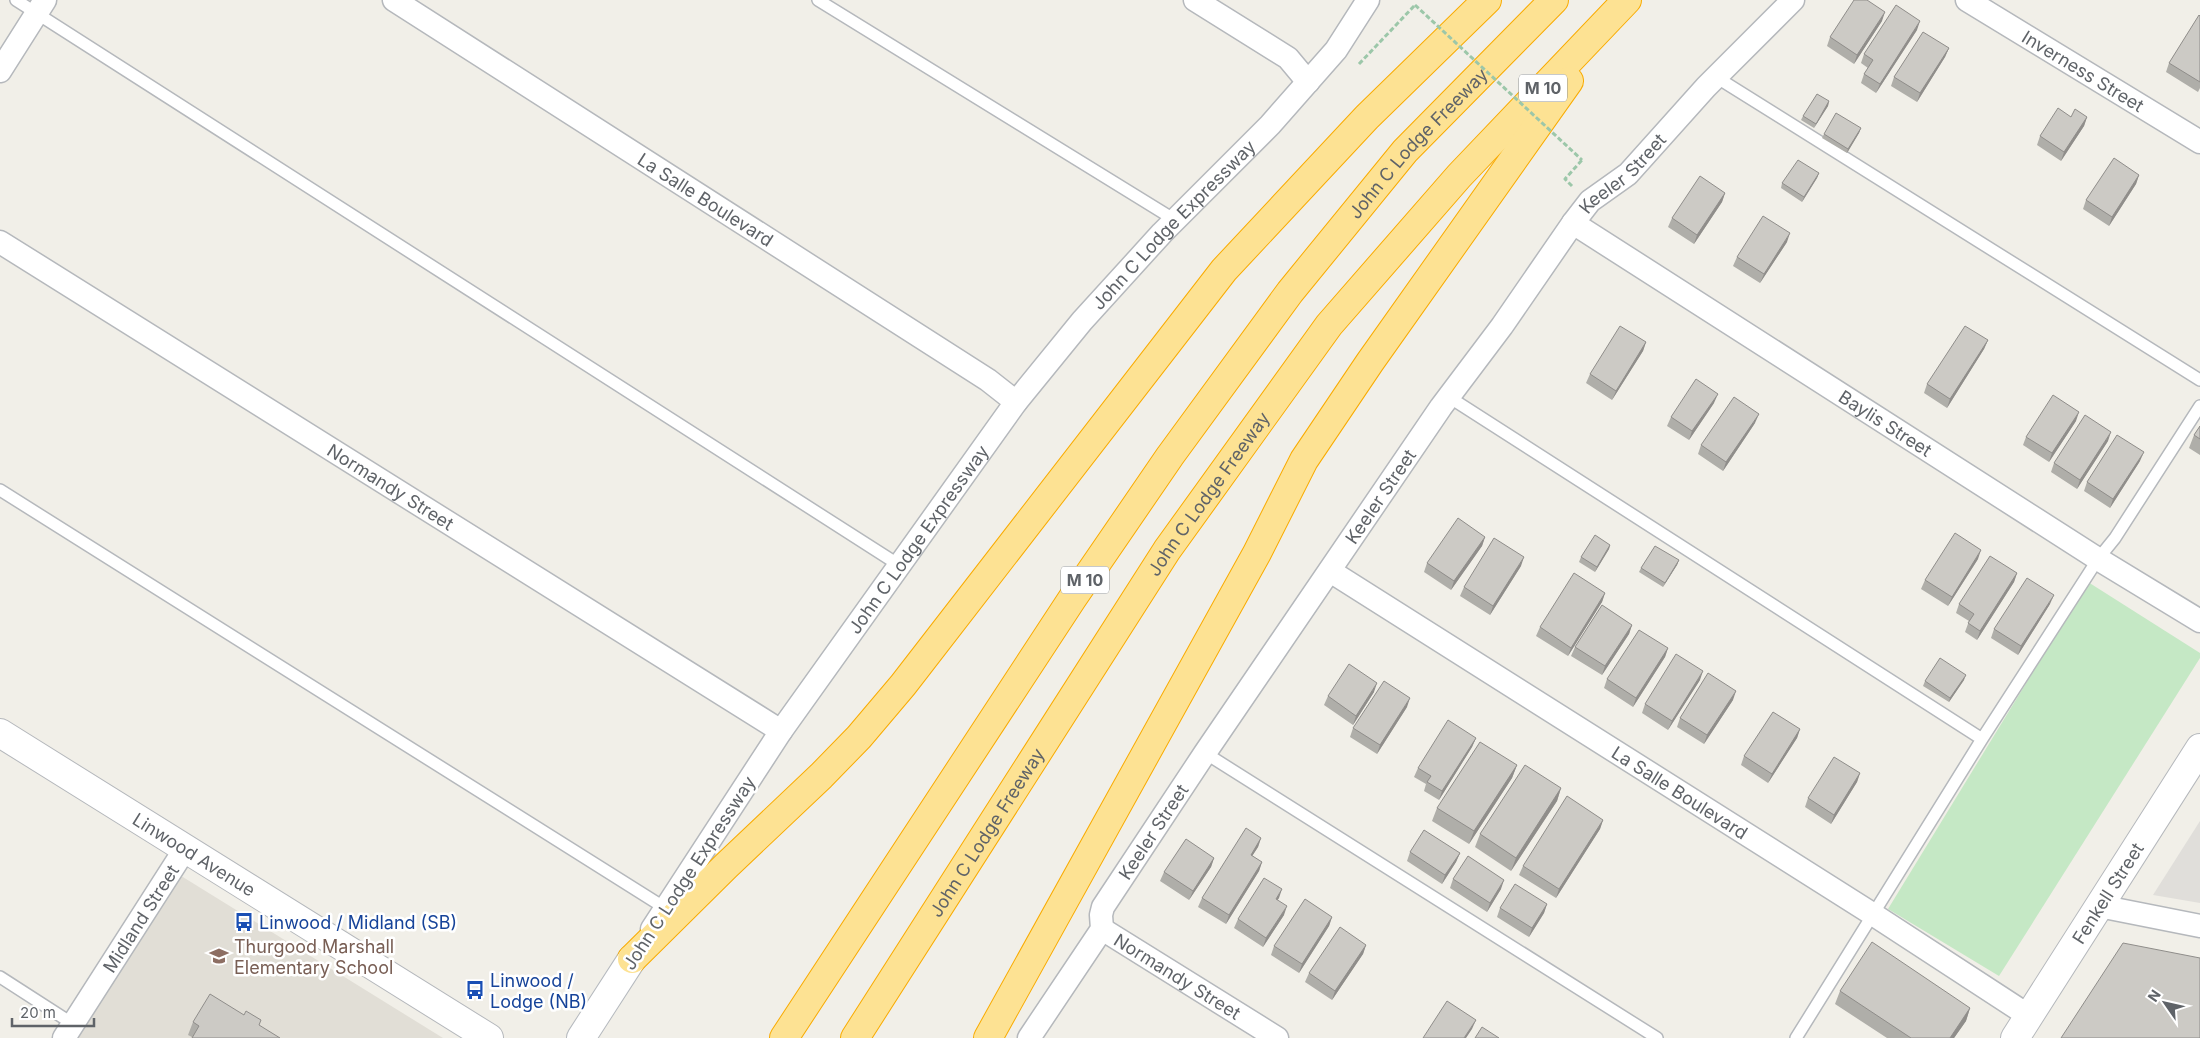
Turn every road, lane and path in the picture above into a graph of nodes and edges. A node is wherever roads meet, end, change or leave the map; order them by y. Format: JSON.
{"nodes":[{"id":1,"x":16,"y":0,"type":"edge"},
{"id":2,"x":394,"y":0,"type":"edge"},
{"id":3,"x":818,"y":0,"type":"edge"},
{"id":4,"x":1195,"y":0,"type":"edge"},
{"id":5,"x":1368,"y":0,"type":"edge"},
{"id":6,"x":1487,"y":0,"type":"edge"},
{"id":7,"x":1554,"y":0,"type":"edge"},
{"id":8,"x":1628,"y":0,"type":"edge"},
{"id":9,"x":1793,"y":0,"type":"edge"},
{"id":10,"x":1967,"y":0,"type":"edge"},
{"id":11,"x":41,"y":7,"type":"edge"},
{"id":12,"x":1356,"y":68,"type":"dead end"},
{"id":13,"x":0,"y":71,"type":"edge"},
{"id":14,"x":1716,"y":77,"type":"junction"},
{"id":15,"x":1308,"y":82,"type":"junction"},
{"id":16,"x":2200,"y":142,"type":"edge"},
{"id":17,"x":1565,"y":179,"type":"dead end"},
{"id":18,"x":1175,"y":220,"type":"junction"},
{"id":19,"x":1573,"y":224,"type":"junction"},
{"id":20,"x":0,"y":242,"type":"edge"},
{"id":21,"x":2200,"y":380,"type":"edge"},
{"id":22,"x":1449,"y":397,"type":"junction"},
{"id":23,"x":1016,"y":402,"type":"junction"},
{"id":24,"x":2200,"y":406,"type":"edge"},
{"id":25,"x":0,"y":490,"type":"edge"},
{"id":26,"x":2098,"y":559,"type":"junction"},
{"id":27,"x":899,"y":565,"type":"junction"},
{"id":28,"x":1330,"y":571,"type":"junction"},
{"id":29,"x":2200,"y":621,"type":"edge"},
{"id":30,"x":781,"y":731,"type":"junction"},
{"id":31,"x":0,"y":733,"type":"edge"},
{"id":32,"x":1982,"y":739,"type":"junction"},
{"id":33,"x":2200,"y":748,"type":"edge"},
{"id":34,"x":1205,"y":753,"type":"junction"},
{"id":35,"x":185,"y":849,"type":"junction"},
{"id":36,"x":2099,"y":906,"type":"junction"},
{"id":37,"x":665,"y":908,"type":"junction"},
{"id":38,"x":1874,"y":915,"type":"junction"},
{"id":39,"x":2200,"y":926,"type":"edge"},
{"id":40,"x":1102,"y":929,"type":"junction"},
{"id":41,"x":632,"y":959,"type":"junction"},
{"id":42,"x":0,"y":977,"type":"edge"},
{"id":43,"x":2022,"y":1027,"type":"edge"},
{"id":44,"x":69,"y":1031,"type":"edge"},
{"id":45,"x":489,"y":1038,"type":"edge"},
{"id":46,"x":581,"y":1038,"type":"edge"},
{"id":47,"x":784,"y":1038,"type":"edge"},
{"id":48,"x":855,"y":1038,"type":"edge"},
{"id":49,"x":988,"y":1038,"type":"edge"},
{"id":50,"x":1029,"y":1038,"type":"edge"},
{"id":51,"x":1277,"y":1038,"type":"edge"},
{"id":52,"x":1657,"y":1038,"type":"edge"},
{"id":53,"x":1796,"y":1038,"type":"edge"}],
"edges":[{"from":1,"to":11,"type":"lane"},
{"from":2,"to":23,"type":"street","name":"La Salle Boulevard"},
{"from":3,"to":18,"type":"lane"},
{"from":4,"to":15,"type":"street"},
{"from":5,"to":15,"type":"street","name":"John C Lodge Expressway"},
{"from":6,"to":41,"type":"highway"},
{"from":7,"to":47,"type":"highway","name":"John C Lodge Freeway","number":"M 10"},
{"from":8,"to":48,"type":"highway","name":"John C Lodge Freeway","number":"M 10"},
{"from":8,"to":49,"type":"highway"},
{"from":9,"to":14,"type":"street","name":"Keeler Street"},
{"from":10,"to":16,"type":"street","name":"Inverness Street"},
{"from":11,"to":13,"type":"street"},
{"from":11,"to":27,"type":"lane"},
{"from":12,"to":17,"type":"path","bridge":true},
{"from":14,"to":19,"type":"street","name":"Keeler Street"},
{"from":14,"to":21,"type":"lane"},
{"from":15,"to":18,"type":"street","name":"John C Lodge Expressway"},
{"from":18,"to":23,"type":"street","name":"John C Lodge Expressway"},
{"from":19,"to":22,"type":"street","name":"Keeler Street"},
{"from":19,"to":26,"type":"street","name":"Baylis Street"},
{"from":20,"to":30,"type":"street","name":"Normandy Street"},
{"from":22,"to":28,"type":"street","name":"Keeler Street"},
{"from":22,"to":32,"type":"lane"},
{"from":23,"to":27,"type":"street","name":"John C Lodge Expressway"},
{"from":24,"to":26,"type":"lane"},
{"from":25,"to":37,"type":"lane"},
{"from":26,"to":29,"type":"street","name":"Baylis Street"},
{"from":26,"to":32,"type":"lane"},
{"from":27,"to":30,"type":"street","name":"John C Lodge Expressway"},
{"from":28,"to":34,"type":"street","name":"Keeler Street"},
{"from":28,"to":38,"type":"street","name":"La Salle Boulevard"},
{"from":30,"to":37,"type":"street","name":"John C Lodge Expressway"},
{"from":31,"to":35,"type":"street","name":"Linwood Avenue"},
{"from":32,"to":38,"type":"lane"},
{"from":33,"to":36,"type":"street","name":"Fenkell Street"},
{"from":34,"to":40,"type":"street","name":"Keeler Street"},
{"from":34,"to":52,"type":"lane"},
{"from":35,"to":44,"type":"street","name":"Midland Street"},
{"from":35,"to":45,"type":"street","name":"Linwood Avenue"},
{"from":36,"to":39,"type":"street"},
{"from":36,"to":43,"type":"street","name":"Fenkell Street"},
{"from":37,"to":41,"type":"street","name":"John C Lodge Expressway"},
{"from":38,"to":43,"type":"street","name":"La Salle Boulevard"},
{"from":38,"to":53,"type":"lane"},
{"from":40,"to":50,"type":"street","name":"Keeler Street"},
{"from":40,"to":51,"type":"street","name":"Normandy Street"},
{"from":41,"to":46,"type":"street","name":"John C Lodge Expressway"},
{"from":42,"to":44,"type":"lane"}]}
